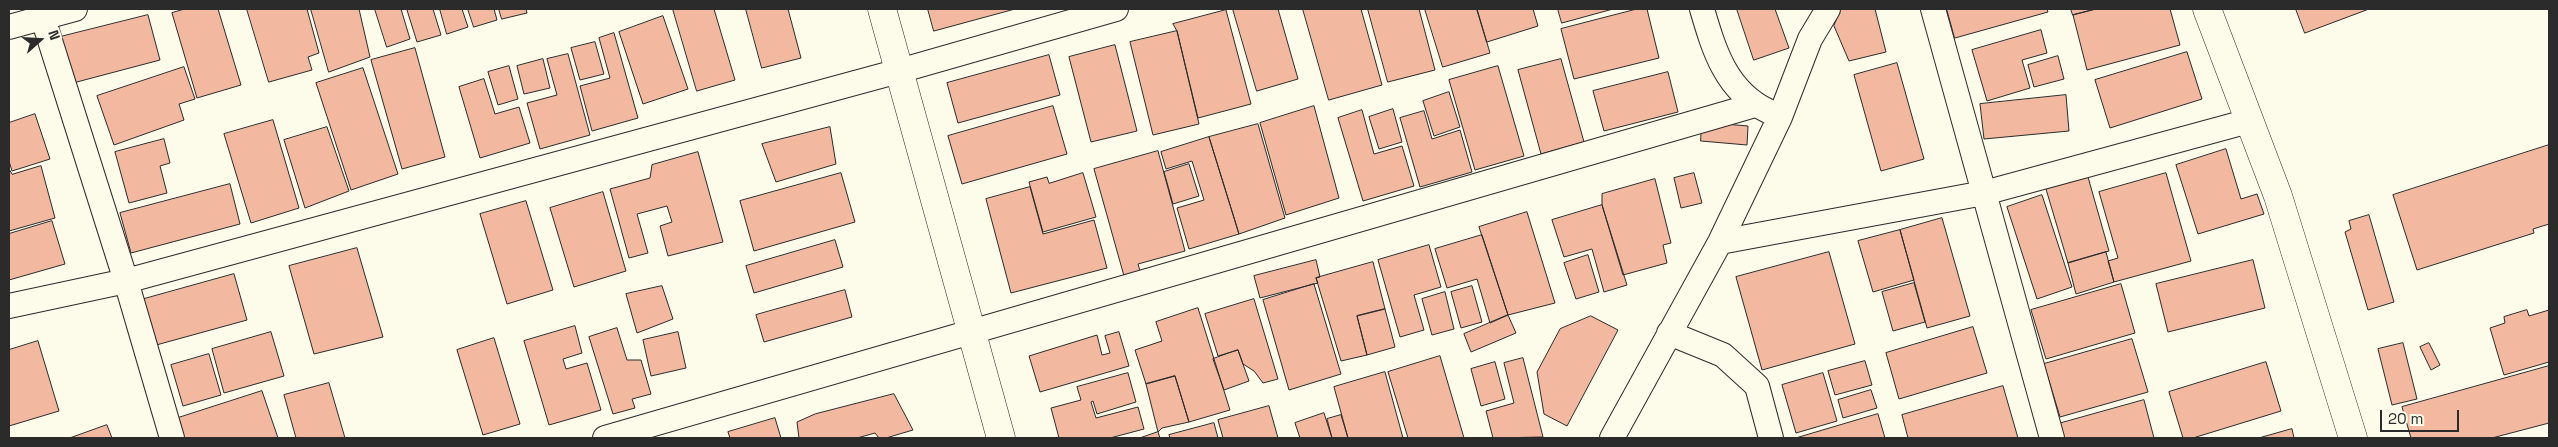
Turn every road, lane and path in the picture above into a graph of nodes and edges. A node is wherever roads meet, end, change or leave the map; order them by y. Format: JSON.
{"nodes":[{"id":1,"x":75,"y":9,"type":"edge"},
{"id":2,"x":882,"y":9,"type":"edge"},
{"id":3,"x":1116,"y":9,"type":"edge"},
{"id":4,"x":1702,"y":9,"type":"edge"},
{"id":5,"x":1828,"y":9,"type":"edge"},
{"id":6,"x":1933,"y":9,"type":"edge"},
{"id":7,"x":2206,"y":9,"type":"edge"},
{"id":8,"x":42,"y":13,"type":"edge"},
{"id":9,"x":9,"y":28,"type":"edge"},
{"id":10,"x":899,"y":71,"type":"junction"},
{"id":11,"x":1755,"y":105,"type":"junction"},
{"id":12,"x":1780,"y":117,"type":"junction"},
{"id":13,"x":2249,"y":121,"type":"junction"},
{"id":14,"x":1984,"y":193,"type":"junction"},
{"id":15,"x":1720,"y":242,"type":"junction"},
{"id":16,"x":126,"y":281,"type":"junction"},
{"id":17,"x":9,"y":306,"type":"edge"},
{"id":18,"x":972,"y":332,"type":"junction"},
{"id":19,"x":1669,"y":333,"type":"junction"},
{"id":20,"x":172,"y":438,"type":"edge"},
{"id":21,"x":605,"y":438,"type":"edge"},
{"id":22,"x":1001,"y":438,"type":"edge"},
{"id":23,"x":1612,"y":438,"type":"edge"},
{"id":24,"x":1771,"y":438,"type":"edge"},
{"id":25,"x":2052,"y":438,"type":"edge"},
{"id":26,"x":2353,"y":438,"type":"edge"}],
"edges":[{"from":1,"to":8,"type":"street"},
{"from":2,"to":10,"type":"street"},
{"from":3,"to":10,"type":"street"},
{"from":4,"to":11,"type":"street"},
{"from":5,"to":12,"type":"street"},
{"from":6,"to":14,"type":"street"},
{"from":7,"to":13,"type":"street"},
{"from":8,"to":9,"type":"street"},
{"from":8,"to":16,"type":"street"},
{"from":10,"to":16,"type":"street"},
{"from":10,"to":18,"type":"street"},
{"from":11,"to":12,"type":"street"},
{"from":11,"to":18,"type":"street"},
{"from":12,"to":15,"type":"street"},
{"from":13,"to":14,"type":"street"},
{"from":13,"to":26,"type":"street"},
{"from":14,"to":15,"type":"street"},
{"from":14,"to":25,"type":"street"},
{"from":15,"to":19,"type":"street"},
{"from":16,"to":17,"type":"street"},
{"from":16,"to":20,"type":"street"},
{"from":18,"to":21,"type":"street"},
{"from":18,"to":22,"type":"street"},
{"from":19,"to":23,"type":"street"},
{"from":19,"to":24,"type":"street"}]}
